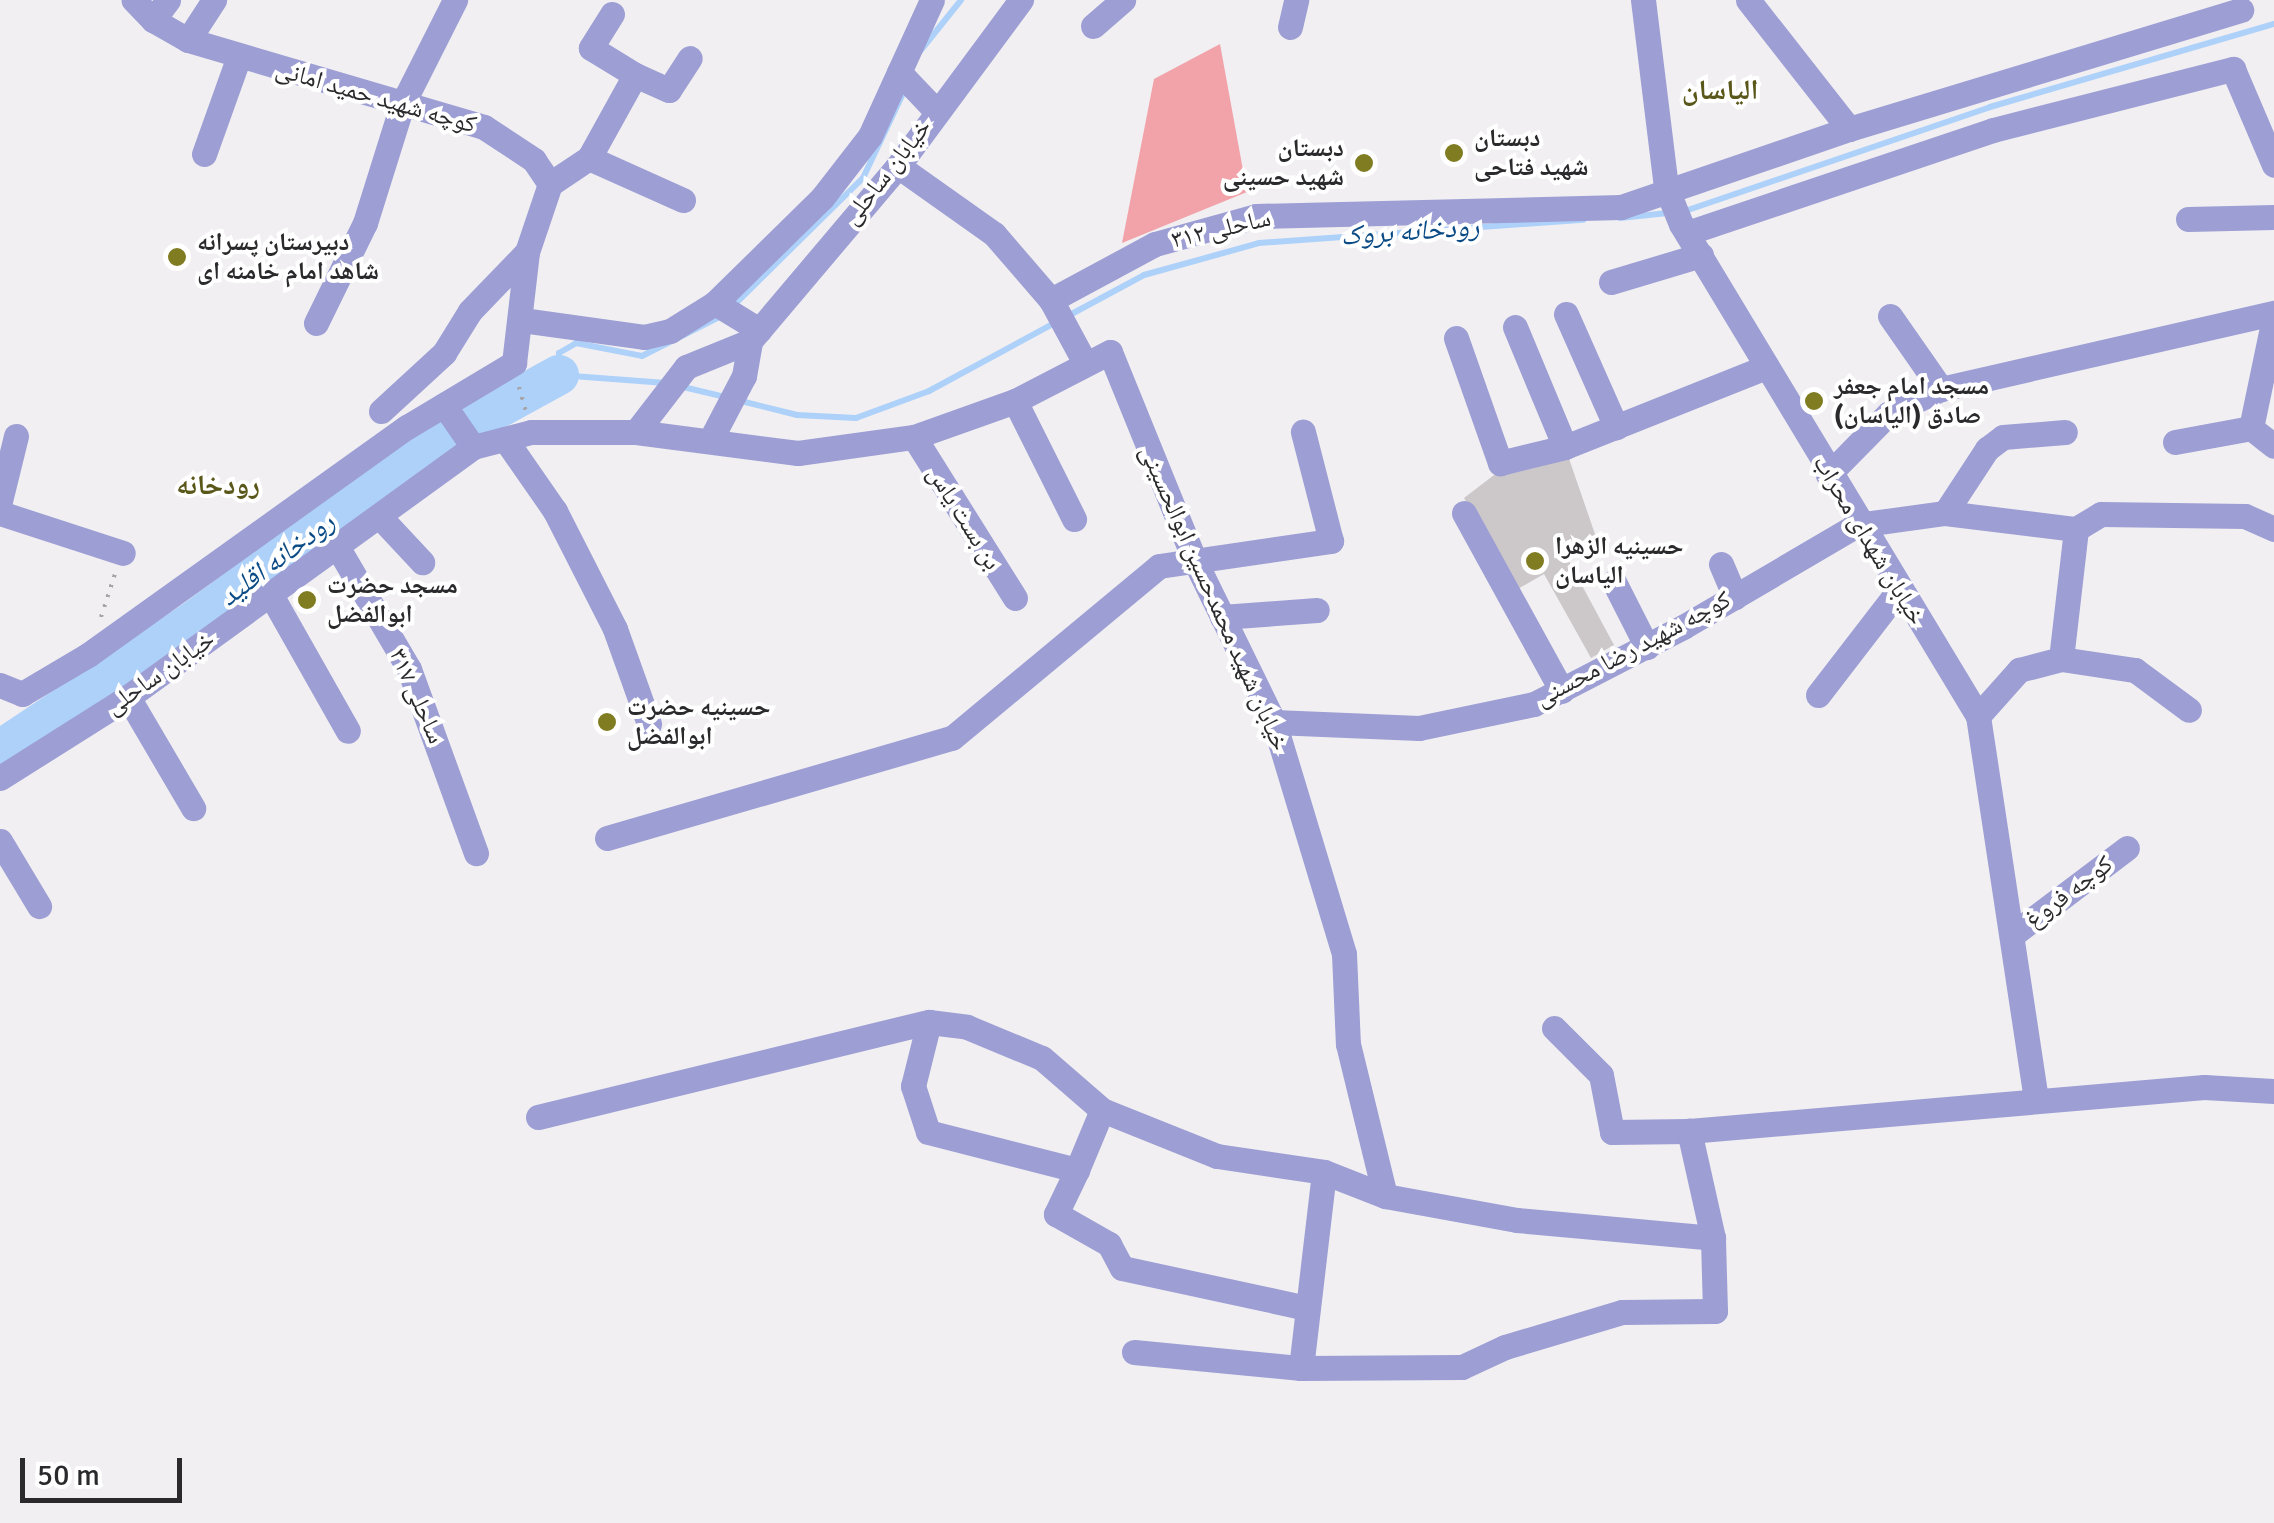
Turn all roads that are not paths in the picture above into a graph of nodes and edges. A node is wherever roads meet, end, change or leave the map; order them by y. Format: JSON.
{"nodes":[{"id":1,"x":134,"y":0,"type":"edge"},
{"id":2,"x":214,"y":0,"type":"edge"},
{"id":3,"x":454,"y":0,"type":"edge"},
{"id":4,"x":932,"y":0,"type":"edge"},
{"id":5,"x":1021,"y":0,"type":"edge"},
{"id":6,"x":1124,"y":0,"type":"edge"},
{"id":7,"x":1296,"y":0,"type":"edge"},
{"id":8,"x":1642,"y":0,"type":"edge"},
{"id":9,"x":1748,"y":0,"type":"edge"},
{"id":10,"x":160,"y":10,"type":"edge"},
{"id":11,"x":2241,"y":10,"type":"dead end"},
{"id":12,"x":612,"y":14,"type":"dead end"},
{"id":13,"x":1094,"y":26,"type":"dead end"},
{"id":14,"x":1290,"y":28,"type":"dead end"},
{"id":15,"x":188,"y":40,"type":"junction"},
{"id":16,"x":240,"y":56,"type":"junction"},
{"id":17,"x":690,"y":58,"type":"dead end"},
{"id":18,"x":634,"y":74,"type":"junction"},
{"id":19,"x":916,"y":89,"type":"junction"},
{"id":20,"x":402,"y":105,"type":"junction"},
{"id":21,"x":1849,"y":129,"type":"junction"},
{"id":22,"x":204,"y":154,"type":"dead end"},
{"id":23,"x":589,"y":158,"type":"junction"},
{"id":24,"x":2274,"y":165,"type":"edge"},
{"id":25,"x":898,"y":166,"type":"junction"},
{"id":26,"x":550,"y":184,"type":"junction"},
{"id":27,"x":1668,"y":191,"type":"junction"},
{"id":28,"x":684,"y":200,"type":"dead end"},
{"id":29,"x":835,"y":210,"type":"junction"},
{"id":30,"x":2274,"y":217,"type":"edge"},
{"id":31,"x":2188,"y":219,"type":"dead end"},
{"id":32,"x":1690,"y":237,"type":"junction"},
{"id":33,"x":527,"y":252,"type":"junction"},
{"id":34,"x":1612,"y":282,"type":"dead end"},
{"id":35,"x":1051,"y":300,"type":"junction"},
{"id":36,"x":714,"y":303,"type":"junction"},
{"id":37,"x":1566,"y":314,"type":"dead end"},
{"id":38,"x":1890,"y":316,"type":"dead end"},
{"id":39,"x":2274,"y":316,"type":"edge"},
{"id":40,"x":522,"y":320,"type":"junction"},
{"id":41,"x":316,"y":323,"type":"dead end"},
{"id":42,"x":1515,"y":327,"type":"dead end"},
{"id":43,"x":754,"y":336,"type":"junction"},
{"id":44,"x":1456,"y":338,"type":"dead end"},
{"id":45,"x":1110,"y":352,"type":"joint"},
{"id":46,"x":1085,"y":364,"type":"junction"},
{"id":47,"x":1766,"y":367,"type":"junction"},
{"id":48,"x":1941,"y":389,"type":"junction"},
{"id":49,"x":1015,"y":400,"type":"junction"},
{"id":50,"x":446,"y":408,"type":"junction"},
{"id":51,"x":381,"y":411,"type":"dead end"},
{"id":52,"x":1616,"y":427,"type":"junction"},
{"id":53,"x":2251,"y":428,"type":"junction"},
{"id":54,"x":716,"y":429,"type":"junction"},
{"id":55,"x":636,"y":432,"type":"junction"},
{"id":56,"x":1302,"y":432,"type":"dead end"},
{"id":57,"x":2065,"y":432,"type":"dead end"},
{"id":58,"x":16,"y":436,"type":"dead end"},
{"id":59,"x":914,"y":437,"type":"junction"},
{"id":60,"x":504,"y":438,"type":"junction"},
{"id":61,"x":469,"y":441,"type":"junction"},
{"id":62,"x":2175,"y":442,"type":"dead end"},
{"id":63,"x":2274,"y":446,"type":"edge"},
{"id":64,"x":1566,"y":447,"type":"junction"},
{"id":65,"x":1828,"y":475,"type":"junction"},
{"id":66,"x":0,"y":501,"type":"edge"},
{"id":67,"x":0,"y":513,"type":"edge"},
{"id":68,"x":1464,"y":513,"type":"dead end"},
{"id":69,"x":1945,"y":514,"type":"junction"},
{"id":70,"x":380,"y":517,"type":"junction"},
{"id":71,"x":1074,"y":519,"type":"dead end"},
{"id":72,"x":1857,"y":524,"type":"junction"},
{"id":73,"x":2076,"y":529,"type":"junction"},
{"id":74,"x":2274,"y":529,"type":"edge"},
{"id":75,"x":338,"y":548,"type":"junction"},
{"id":76,"x":122,"y":553,"type":"road end"},
{"id":77,"x":1194,"y":559,"type":"junction"},
{"id":78,"x":422,"y":562,"type":"dead end"},
{"id":79,"x":1721,"y":564,"type":"dead end"},
{"id":80,"x":1614,"y":582,"type":"dead end"},
{"id":81,"x":1899,"y":590,"type":"junction"},
{"id":82,"x":271,"y":595,"type":"junction"},
{"id":83,"x":1735,"y":596,"type":"junction"},
{"id":84,"x":1014,"y":598,"type":"dead end"},
{"id":85,"x":1317,"y":610,"type":"dead end"},
{"id":86,"x":1222,"y":617,"type":"junction"},
{"id":87,"x":1647,"y":647,"type":"junction"},
{"id":88,"x":2060,"y":659,"type":"junction"},
{"id":89,"x":11,"y":690,"type":"edge"},
{"id":90,"x":1562,"y":690,"type":"junction"},
{"id":91,"x":1818,"y":695,"type":"dead end"},
{"id":92,"x":128,"y":698,"type":"junction"},
{"id":93,"x":2189,"y":710,"type":"dead end"},
{"id":94,"x":1978,"y":716,"type":"junction"},
{"id":95,"x":1274,"y":722,"type":"junction"},
{"id":96,"x":649,"y":724,"type":"dead end"},
{"id":97,"x":348,"y":730,"type":"dead end"},
{"id":98,"x":0,"y":778,"type":"edge"},
{"id":99,"x":192,"y":808,"type":"dead end"},
{"id":100,"x":607,"y":838,"type":"dead end"},
{"id":101,"x":0,"y":840,"type":"edge"},
{"id":102,"x":2127,"y":848,"type":"dead end"},
{"id":103,"x":476,"y":854,"type":"dead end"},
{"id":104,"x":40,"y":906,"type":"dead end"},
{"id":105,"x":2012,"y":935,"type":"junction"},
{"id":106,"x":930,"y":1022,"type":"junction"},
{"id":107,"x":1554,"y":1028,"type":"dead end"},
{"id":108,"x":2274,"y":1091,"type":"edge"},
{"id":109,"x":2036,"y":1100,"type":"junction"},
{"id":110,"x":1102,"y":1110,"type":"junction"},
{"id":111,"x":538,"y":1117,"type":"dead end"},
{"id":112,"x":1690,"y":1131,"type":"junction"},
{"id":113,"x":1077,"y":1170,"type":"junction"},
{"id":114,"x":1324,"y":1172,"type":"junction"},
{"id":115,"x":1384,"y":1196,"type":"junction"},
{"id":116,"x":1713,"y":1238,"type":"junction"},
{"id":117,"x":1306,"y":1308,"type":"junction"},
{"id":118,"x":1134,"y":1352,"type":"dead end"},
{"id":119,"x":1301,"y":1368,"type":"junction"}],
"edges":[{"from":1,"to":10,"type":"street","name":"کوچه شهید حمید امانی"},
{"from":2,"to":15,"type":"street"},
{"from":3,"to":20,"type":"street"},
{"from":4,"to":19,"type":"street"},
{"from":5,"to":19,"type":"street","name":"خیابان ساحلی"},
{"from":6,"to":13,"type":"street"},
{"from":7,"to":14,"type":"street"},
{"from":8,"to":27,"type":"street","name":"خیابان شهدای محراب"},
{"from":9,"to":21,"type":"street"},
{"from":10,"to":15,"type":"street","name":"کوچه شهید حمید امانی"},
{"from":11,"to":21,"type":"street","name":"ساحلی ۳۱۲"},
{"from":12,"to":18,"type":"street"},
{"from":15,"to":16,"type":"street","name":"کوچه شهید حمید امانی"},
{"from":16,"to":20,"type":"street","name":"کوچه شهید حمید امانی"},
{"from":16,"to":22,"type":"street"},
{"from":17,"to":18,"type":"street"},
{"from":18,"to":23,"type":"street"},
{"from":19,"to":25,"type":"street","name":"خیابان ساحلی"},
{"from":19,"to":29,"type":"street"},
{"from":20,"to":26,"type":"street","name":"کوچه شهید حمید امانی"},
{"from":20,"to":41,"type":"street"},
{"from":21,"to":27,"type":"street","name":"ساحلی ۳۱۲"},
{"from":23,"to":26,"type":"street"},
{"from":23,"to":28,"type":"street"},
{"from":24,"to":32,"type":"street"},
{"from":25,"to":29,"type":"street","name":"خیابان ساحلی"},
{"from":25,"to":35,"type":"street"},
{"from":26,"to":33,"type":"street"},
{"from":27,"to":32,"type":"street","name":"خیابان شهدای محراب"},
{"from":27,"to":35,"type":"street","name":"ساحلی ۳۱۲"},
{"from":29,"to":36,"type":"street"},
{"from":29,"to":43,"type":"street","name":"خیابان ساحلی"},
{"from":30,"to":31,"type":"street"},
{"from":32,"to":34,"type":"street"},
{"from":32,"to":47,"type":"street","name":"خیابان شهدای محراب"},
{"from":33,"to":40,"type":"street"},
{"from":33,"to":51,"type":"street"},
{"from":35,"to":46,"type":"street"},
{"from":36,"to":40,"type":"street"},
{"from":36,"to":43,"type":"street"},
{"from":37,"to":52,"type":"street"},
{"from":38,"to":48,"type":"street"},
{"from":39,"to":48,"type":"street"},
{"from":39,"to":53,"type":"street"},
{"from":40,"to":50,"type":"street"},
{"from":42,"to":64,"type":"street"},
{"from":43,"to":54,"type":"street","name":"خیابان ساحلی"},
{"from":43,"to":55,"type":"street","name":"خیابان ساحلی"},
{"from":44,"to":64,"type":"street"},
{"from":45,"to":46,"type":"street","name":"خیابان ساحلی"},
{"from":45,"to":77,"type":"street","name":"خیابان شهید محمدحسین ابوالحسینی"},
{"from":46,"to":49,"type":"street","name":"خیابان ساحلی"},
{"from":47,"to":52,"type":"street"},
{"from":47,"to":65,"type":"street","name":"خیابان شهدای محراب"},
{"from":48,"to":65,"type":"street"},
{"from":49,"to":59,"type":"street","name":"خیابان ساحلی"},
{"from":49,"to":71,"type":"street"},
{"from":50,"to":61,"type":"street"},
{"from":50,"to":89,"type":"street"},
{"from":52,"to":64,"type":"street"},
{"from":53,"to":62,"type":"street"},
{"from":53,"to":63,"type":"street"},
{"from":54,"to":55,"type":"street","name":"خیابان ساحلی"},
{"from":54,"to":59,"type":"street","name":"خیابان ساحلی"},
{"from":55,"to":60,"type":"street","name":"خیابان ساحلی"},
{"from":56,"to":77,"type":"street"},
{"from":57,"to":69,"type":"street"},
{"from":58,"to":66,"type":"street"},
{"from":59,"to":84,"type":"street","name":"بن بست یاس"},
{"from":60,"to":61,"type":"street","name":"خیابان ساحلی"},
{"from":60,"to":96,"type":"street"},
{"from":61,"to":70,"type":"street","name":"خیابان ساحلی"},
{"from":65,"to":72,"type":"street","name":"خیابان شهدای محراب"},
{"from":67,"to":76,"type":"street"},
{"from":68,"to":90,"type":"street"},
{"from":69,"to":72,"type":"street"},
{"from":69,"to":73,"type":"street"},
{"from":70,"to":75,"type":"street","name":"خیابان ساحلی"},
{"from":70,"to":78,"type":"street"},
{"from":72,"to":81,"type":"street","name":"خیابان شهدای محراب"},
{"from":72,"to":83,"type":"street","name":"کوچه شهید رضا محسنی"},
{"from":73,"to":74,"type":"street"},
{"from":73,"to":88,"type":"street"},
{"from":75,"to":82,"type":"street","name":"خیابان ساحلی"},
{"from":75,"to":103,"type":"street","name":"ساحلی ۳۱۷"},
{"from":77,"to":86,"type":"street","name":"خیابان شهید محمدحسین ابوالحسینی"},
{"from":77,"to":100,"type":"street"},
{"from":79,"to":83,"type":"street"},
{"from":80,"to":87,"type":"street"},
{"from":81,"to":91,"type":"street"},
{"from":81,"to":94,"type":"street","name":"خیابان شهدای محراب"},
{"from":82,"to":92,"type":"street","name":"خیابان ساحلی"},
{"from":82,"to":97,"type":"street"},
{"from":83,"to":87,"type":"street","name":"کوچه شهید رضا محسنی"},
{"from":85,"to":86,"type":"street"},
{"from":86,"to":95,"type":"street","name":"خیابان شهید محمدحسین ابوالحسینی"},
{"from":87,"to":90,"type":"street","name":"کوچه شهید رضا محسنی"},
{"from":88,"to":93,"type":"street"},
{"from":88,"to":94,"type":"street"},
{"from":90,"to":95,"type":"street","name":"کوچه شهید رضا محسنی"},
{"from":92,"to":98,"type":"street","name":"خیابان ساحلی"},
{"from":92,"to":99,"type":"street"},
{"from":94,"to":105,"type":"street","name":"خیابان شهدای محراب"},
{"from":95,"to":115,"type":"street","name":"خیابان شهید محمدحسین ابوالحسینی"},
{"from":101,"to":104,"type":"street"},
{"from":102,"to":105,"type":"street","name":"کوچه فروغ"},
{"from":105,"to":109,"type":"street","name":"خیابان شهدای محراب"},
{"from":106,"to":110,"type":"street"},
{"from":106,"to":111,"type":"street"},
{"from":106,"to":113,"type":"street"},
{"from":107,"to":112,"type":"street"},
{"from":108,"to":109,"type":"street"},
{"from":109,"to":112,"type":"street"},
{"from":110,"to":113,"type":"street"},
{"from":110,"to":114,"type":"street"},
{"from":112,"to":116,"type":"street"},
{"from":113,"to":117,"type":"street"},
{"from":114,"to":115,"type":"street"},
{"from":114,"to":117,"type":"street"},
{"from":115,"to":116,"type":"street"},
{"from":116,"to":119,"type":"street"},
{"from":117,"to":119,"type":"street"},
{"from":118,"to":119,"type":"street"}]}
